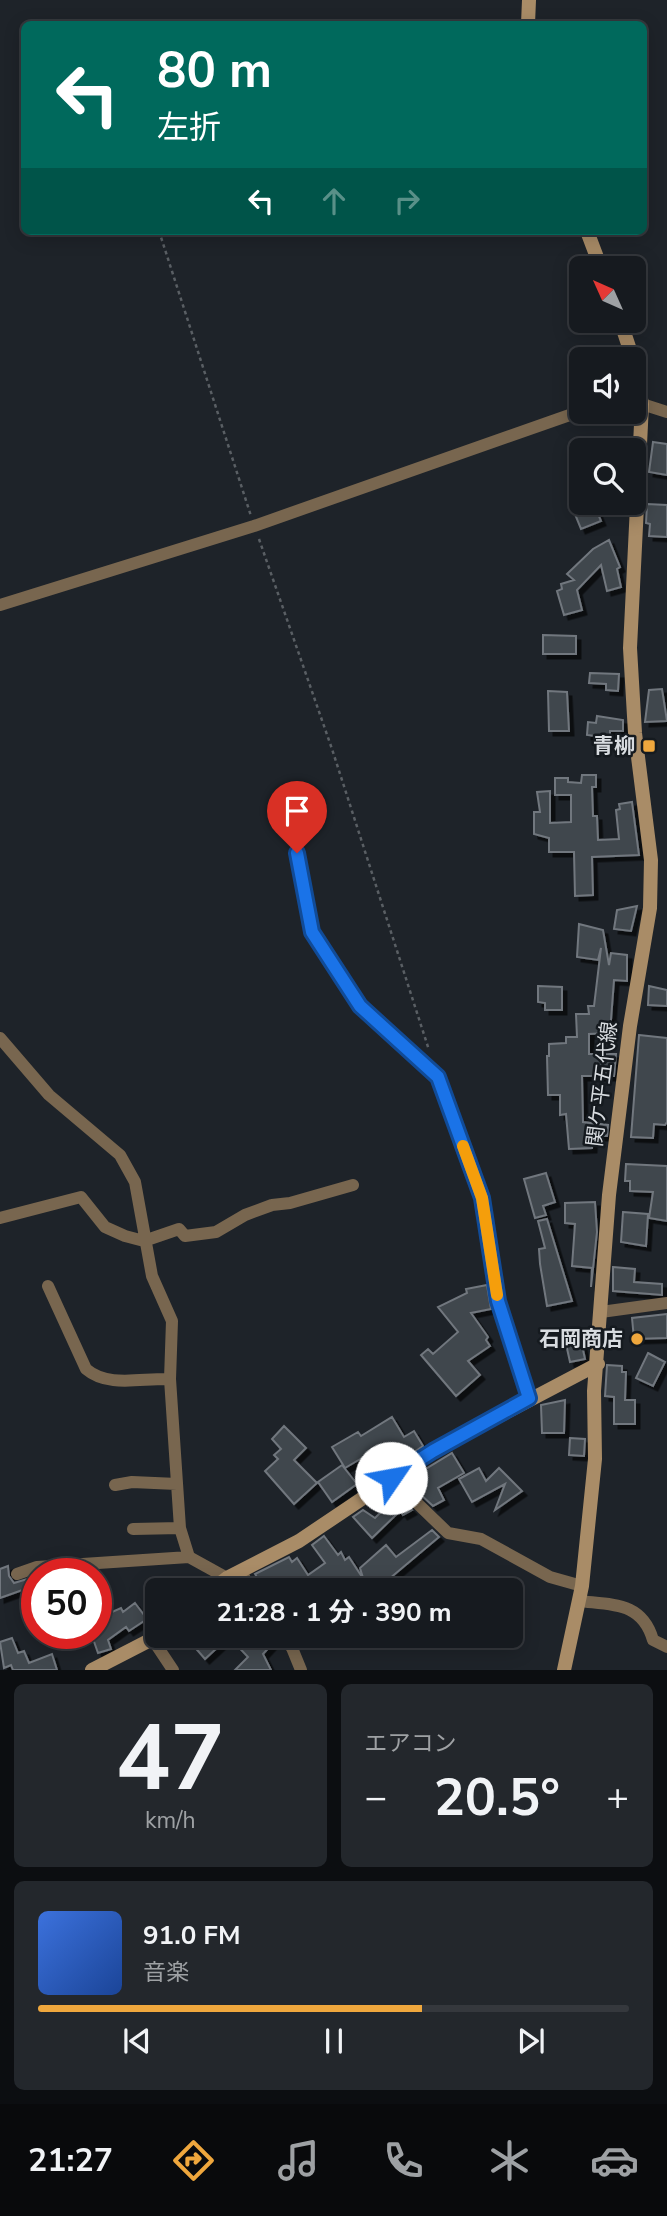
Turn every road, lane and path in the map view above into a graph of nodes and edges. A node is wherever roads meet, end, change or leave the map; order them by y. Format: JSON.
{"nodes":[{"id":1,"x":529,"y":0,"type":"edge"},
{"id":2,"x":528,"y":21,"type":"edge"},
{"id":3,"x":160,"y":235,"type":"edge"},
{"id":4,"x":589,"y":235,"type":"edge"},
{"id":5,"x":596,"y":256,"type":"edge"},
{"id":6,"x":646,"y":400,"type":"edge"},
{"id":7,"x":667,"y":412,"type":"edge"},
{"id":8,"x":569,"y":415,"type":"edge"},
{"id":9,"x":637,"y":424,"type":"edge"},
{"id":10,"x":254,"y":526,"type":"junction"},
{"id":11,"x":0,"y":605,"type":"edge"},
{"id":12,"x":297,"y":853,"type":"dead end"},
{"id":13,"x":0,"y":1038,"type":"edge"},
{"id":14,"x":429,"y":1051,"type":"dead end"},
{"id":15,"x":353,"y":1185,"type":"dead end"},
{"id":16,"x":0,"y":1218,"type":"edge"},
{"id":17,"x":144,"y":1241,"type":"junction"},
{"id":18,"x":48,"y":1286,"type":"dead end"},
{"id":19,"x":667,"y":1303,"type":"edge"},
{"id":20,"x":601,"y":1312,"type":"junction"},
{"id":21,"x":598,"y":1364,"type":"junction"},
{"id":22,"x":170,"y":1378,"type":"junction"},
{"id":23,"x":529,"y":1398,"type":"junction"},
{"id":24,"x":391,"y":1478,"type":"junction"},
{"id":25,"x":177,"y":1484,"type":"junction"},
{"id":26,"x":116,"y":1485,"type":"dead end"},
{"id":27,"x":180,"y":1528,"type":"junction"},
{"id":28,"x":133,"y":1529,"type":"dead end"},
{"id":29,"x":189,"y":1557,"type":"junction"},
{"id":30,"x":241,"y":1571,"type":"junction"},
{"id":31,"x":17,"y":1574,"type":"dead end"},
{"id":32,"x":227,"y":1578,"type":"joint"},
{"id":33,"x":244,"y":1578,"type":"edge"},
{"id":34,"x":582,"y":1586,"type":"junction"},
{"id":35,"x":579,"y":1601,"type":"junction"},
{"id":36,"x":145,"y":1643,"type":"edge"},
{"id":37,"x":667,"y":1647,"type":"edge"},
{"id":38,"x":161,"y":1648,"type":"edge"},
{"id":39,"x":292,"y":1648,"type":"edge"},
{"id":40,"x":92,"y":1670,"type":"edge"},
{"id":41,"x":173,"y":1670,"type":"edge"},
{"id":42,"x":301,"y":1670,"type":"edge"},
{"id":43,"x":564,"y":1670,"type":"edge"}],
"edges":[{"from":1,"to":2,"type":"main road"},
{"from":3,"to":10,"type":"path"},
{"from":4,"to":5,"type":"main road"},
{"from":6,"to":7,"type":"street"},
{"from":8,"to":10,"type":"street"},
{"from":9,"to":20,"type":"main road","name":"関ケ平五代線"},
{"from":10,"to":11,"type":"street"},
{"from":10,"to":14,"type":"path"},
{"from":12,"to":23,"type":"street"},
{"from":13,"to":17,"type":"street"},
{"from":15,"to":17,"type":"street"},
{"from":16,"to":17,"type":"street"},
{"from":17,"to":22,"type":"street"},
{"from":18,"to":22,"type":"street"},
{"from":19,"to":20,"type":"street"},
{"from":20,"to":21,"type":"main road","name":"関ケ平五代線"},
{"from":21,"to":23,"type":"main road"},
{"from":21,"to":34,"type":"main road","name":"関ケ平五代線"},
{"from":22,"to":25,"type":"street"},
{"from":23,"to":24,"type":"main road"},
{"from":24,"to":30,"type":"main road"},
{"from":24,"to":34,"type":"street"},
{"from":25,"to":26,"type":"street"},
{"from":25,"to":27,"type":"street"},
{"from":27,"to":28,"type":"street"},
{"from":27,"to":29,"type":"street"},
{"from":29,"to":31,"type":"street"},
{"from":29,"to":32,"type":"street"},
{"from":30,"to":32,"type":"main road"},
{"from":30,"to":33,"type":"street"},
{"from":34,"to":35,"type":"main road","name":"関ケ平五代線"},
{"from":35,"to":37,"type":"street"},
{"from":35,"to":43,"type":"main road","name":"関ケ平五代線"},
{"from":36,"to":40,"type":"main road"},
{"from":38,"to":41,"type":"street"},
{"from":39,"to":42,"type":"street"}]}
